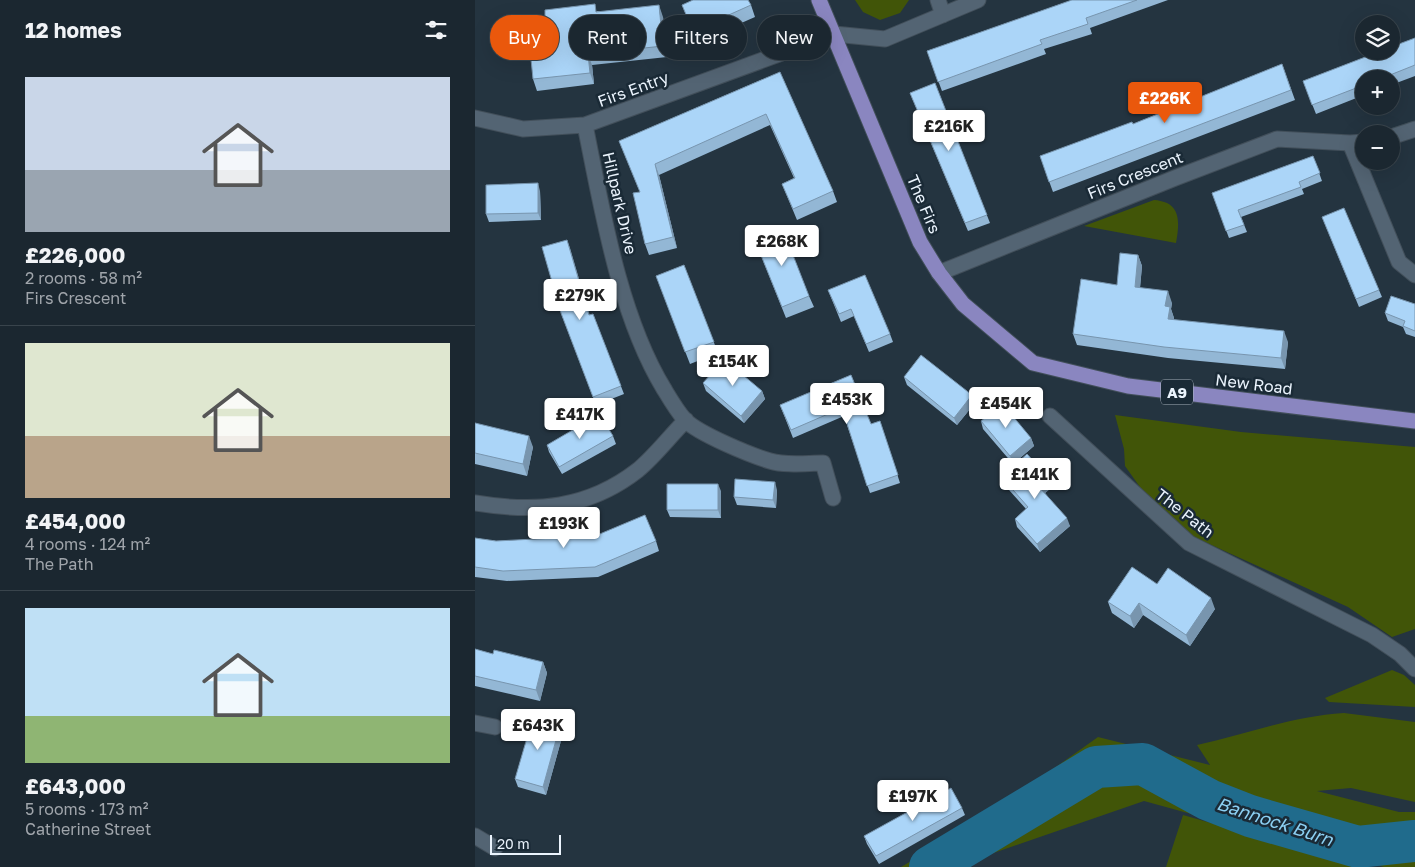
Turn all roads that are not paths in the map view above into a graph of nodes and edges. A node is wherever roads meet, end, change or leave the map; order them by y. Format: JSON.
{"nodes":[{"id":1,"x":819,"y":0,"type":"edge"},
{"id":2,"x":938,"y":0,"type":"edge"},
{"id":3,"x":978,"y":0,"type":"edge"},
{"id":4,"x":943,"y":15,"type":"junction"},
{"id":5,"x":834,"y":34,"type":"junction"},
{"id":6,"x":475,"y":118,"type":"edge"},
{"id":7,"x":585,"y":125,"type":"junction"},
{"id":8,"x":1415,"y":129,"type":"edge"},
{"id":9,"x":1400,"y":134,"type":"edge"},
{"id":10,"x":1355,"y":143,"type":"edge"},
{"id":11,"x":1367,"y":170,"type":"edge"},
{"id":12,"x":939,"y":273,"type":"junction"},
{"id":13,"x":1415,"y":275,"type":"edge"},
{"id":14,"x":963,"y":304,"type":"joint"},
{"id":15,"x":1050,"y":416,"type":"dead end"},
{"id":16,"x":686,"y":420,"type":"junction"},
{"id":17,"x":1415,"y":421,"type":"edge"},
{"id":18,"x":833,"y":498,"type":"dead end"},
{"id":19,"x":475,"y":503,"type":"edge"},
{"id":20,"x":1415,"y":669,"type":"edge"},
{"id":21,"x":475,"y":723,"type":"edge"},
{"id":22,"x":495,"y":727,"type":"dead end"},
{"id":23,"x":475,"y":836,"type":"edge"},
{"id":24,"x":495,"y":848,"type":"dead end"}],
"edges":[{"from":1,"to":5,"type":"main road","name":"The Firs","number":"A9"},
{"from":2,"to":4,"type":"street"},
{"from":3,"to":4,"type":"street"},
{"from":4,"to":5,"type":"street"},
{"from":5,"to":7,"type":"street","name":"Firs Entry"},
{"from":5,"to":12,"type":"main road","name":"The Firs","number":"A9"},
{"from":6,"to":7,"type":"street","name":"Firs Entry"},
{"from":7,"to":16,"type":"street","name":"Hillpark Drive"},
{"from":8,"to":9,"type":"street"},
{"from":10,"to":12,"type":"street","name":"Firs Crescent"},
{"from":11,"to":13,"type":"street","name":"Firs Crescent"},
{"from":12,"to":14,"type":"main road","name":"The Firs","number":"A9"},
{"from":14,"to":17,"type":"main road","name":"New Road","number":"A9"},
{"from":15,"to":20,"type":"street","name":"The Path"},
{"from":16,"to":18,"type":"street","name":"Hillpark Drive"},
{"from":16,"to":19,"type":"street"},
{"from":21,"to":22,"type":"street"},
{"from":23,"to":24,"type":"street"}]}
